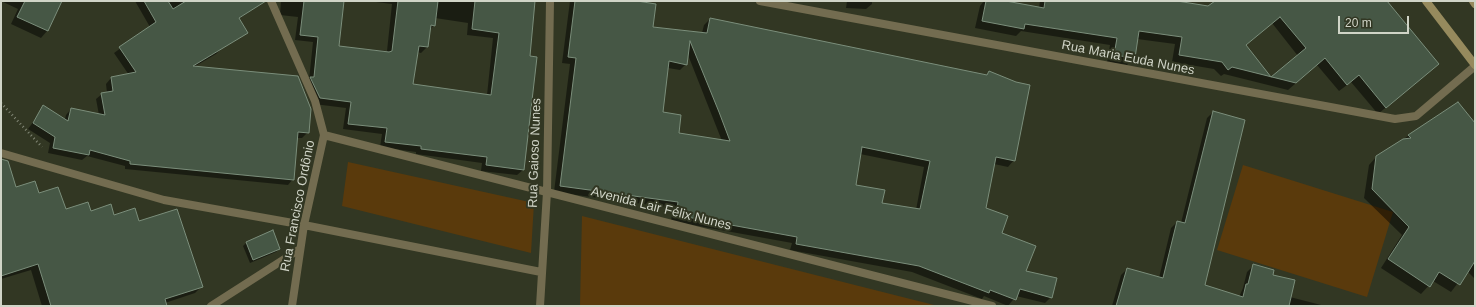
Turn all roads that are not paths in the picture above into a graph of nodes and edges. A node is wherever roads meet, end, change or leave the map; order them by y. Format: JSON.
{"nodes":[{"id":1,"x":271,"y":1,"type":"edge"},
{"id":2,"x":550,"y":1,"type":"edge"},
{"id":3,"x":760,"y":1,"type":"edge"},
{"id":4,"x":1426,"y":1,"type":"edge"},
{"id":5,"x":1473,"y":1,"type":"edge"},
{"id":6,"x":1475,"y":4,"type":"edge"},
{"id":7,"x":1475,"y":66,"type":"edge"},
{"id":8,"x":324,"y":135,"type":"junction"},
{"id":9,"x":1,"y":153,"type":"edge"},
{"id":10,"x":546,"y":192,"type":"junction"},
{"id":11,"x":304,"y":225,"type":"junction"},
{"id":12,"x":300,"y":249,"type":"junction"},
{"id":13,"x":541,"y":272,"type":"junction"},
{"id":14,"x":211,"y":306,"type":"edge"},
{"id":15,"x":292,"y":306,"type":"edge"},
{"id":16,"x":540,"y":306,"type":"edge"},
{"id":17,"x":992,"y":306,"type":"edge"}],
"edges":[{"from":1,"to":8,"type":"street","name":"Rua Francisco Ordônio"},
{"from":2,"to":10,"type":"street","name":"Rua Gaioso Nunes"},
{"from":3,"to":7,"type":"street","name":"Rua Maria Euda Nunes"},
{"from":4,"to":7,"type":"main road"},
{"from":5,"to":6,"type":"main road"},
{"from":8,"to":10,"type":"street","name":"Avenida Lair Félix Nunes"},
{"from":8,"to":11,"type":"street","name":"Rua Francisco Ordônio"},
{"from":9,"to":11,"type":"street"},
{"from":10,"to":13,"type":"street","name":"Rua Gaioso Nunes"},
{"from":10,"to":17,"type":"street","name":"Avenida Lair Félix Nunes"},
{"from":11,"to":12,"type":"street","name":"Rua Francisco Ordônio"},
{"from":11,"to":13,"type":"street"},
{"from":12,"to":14,"type":"street"},
{"from":12,"to":15,"type":"street","name":"Rua Francisco Ordônio"},
{"from":13,"to":16,"type":"street","name":"Rua Gaioso Nunes"}]}
